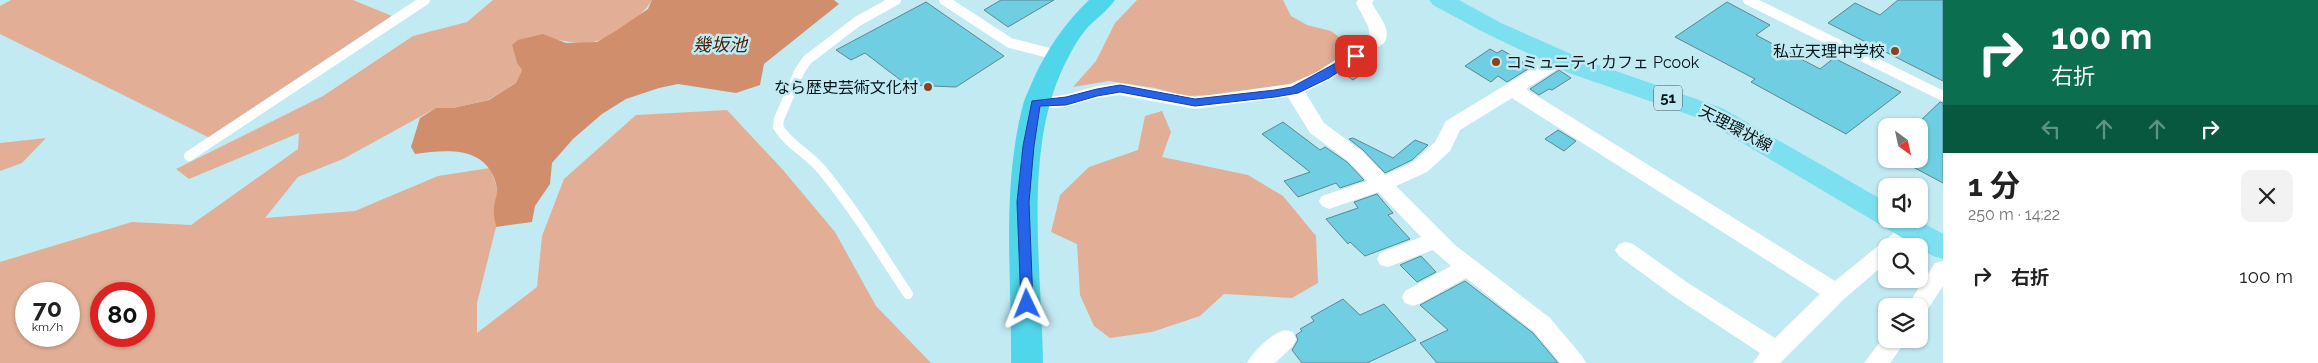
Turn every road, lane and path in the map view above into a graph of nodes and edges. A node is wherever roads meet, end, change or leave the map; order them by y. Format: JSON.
{"nodes":[{"id":1,"x":425,"y":0,"type":"edge"},
{"id":2,"x":896,"y":0,"type":"edge"},
{"id":3,"x":944,"y":0,"type":"edge"},
{"id":4,"x":1103,"y":0,"type":"edge"},
{"id":5,"x":1366,"y":0,"type":"edge"},
{"id":6,"x":1441,"y":0,"type":"edge"},
{"id":7,"x":1748,"y":0,"type":"edge"},
{"id":8,"x":1057,"y":55,"type":"junction"},
{"id":9,"x":1561,"y":60,"type":"junction"},
{"id":10,"x":1512,"y":89,"type":"junction"},
{"id":11,"x":1294,"y":90,"type":"junction"},
{"id":12,"x":1943,"y":96,"type":"edge"},
{"id":13,"x":1036,"y":103,"type":"junction"},
{"id":14,"x":189,"y":156,"type":"dead end"},
{"id":15,"x":1381,"y":183,"type":"junction"},
{"id":16,"x":1329,"y":201,"type":"dead end"},
{"id":17,"x":1878,"y":210,"type":"edge"},
{"id":18,"x":1899,"y":232,"type":"edge"},
{"id":19,"x":1435,"y":240,"type":"junction"},
{"id":20,"x":1943,"y":248,"type":"edge"},
{"id":21,"x":1626,"y":250,"type":"dead end"},
{"id":22,"x":1878,"y":258,"type":"edge"},
{"id":23,"x":1388,"y":259,"type":"dead end"},
{"id":24,"x":1468,"y":266,"type":"junction"},
{"id":25,"x":1943,"y":269,"type":"edge"},
{"id":26,"x":1836,"y":293,"type":"junction"},
{"id":27,"x":908,"y":294,"type":"dead end"},
{"id":28,"x":1413,"y":297,"type":"dead end"},
{"id":29,"x":1923,"y":298,"type":"edge"},
{"id":30,"x":1285,"y":339,"type":"dead end"},
{"id":31,"x":1888,"y":348,"type":"edge"},
{"id":32,"x":1770,"y":357,"type":"edge"},
{"id":33,"x":1027,"y":363,"type":"edge"},
{"id":34,"x":1259,"y":363,"type":"edge"},
{"id":35,"x":1574,"y":363,"type":"edge"},
{"id":36,"x":1876,"y":363,"type":"edge"}],
"edges":[{"from":1,"to":14,"type":"lane"},
{"from":2,"to":27,"type":"lane"},
{"from":3,"to":8,"type":"lane"},
{"from":4,"to":8,"type":"highway"},
{"from":5,"to":11,"type":"street"},
{"from":6,"to":9,"type":"main road","name":"天理環状線","number":"51"},
{"from":7,"to":12,"type":"lane"},
{"from":8,"to":13,"type":"highway"},
{"from":9,"to":10,"type":"street"},
{"from":9,"to":17,"type":"main road","name":"天理環状線","number":"51"},
{"from":10,"to":15,"type":"street"},
{"from":10,"to":26,"type":"street"},
{"from":11,"to":13,"type":"street"},
{"from":11,"to":15,"type":"street"},
{"from":13,"to":33,"type":"highway"},
{"from":15,"to":16,"type":"street"},
{"from":15,"to":19,"type":"street"},
{"from":18,"to":20,"type":"main road"},
{"from":19,"to":23,"type":"street"},
{"from":19,"to":24,"type":"street"},
{"from":21,"to":32,"type":"street"},
{"from":22,"to":26,"type":"street"},
{"from":24,"to":28,"type":"street"},
{"from":24,"to":35,"type":"street"},
{"from":25,"to":29,"type":"street"},
{"from":26,"to":32,"type":"street"},
{"from":30,"to":34,"type":"street"},
{"from":31,"to":36,"type":"street"}]}
